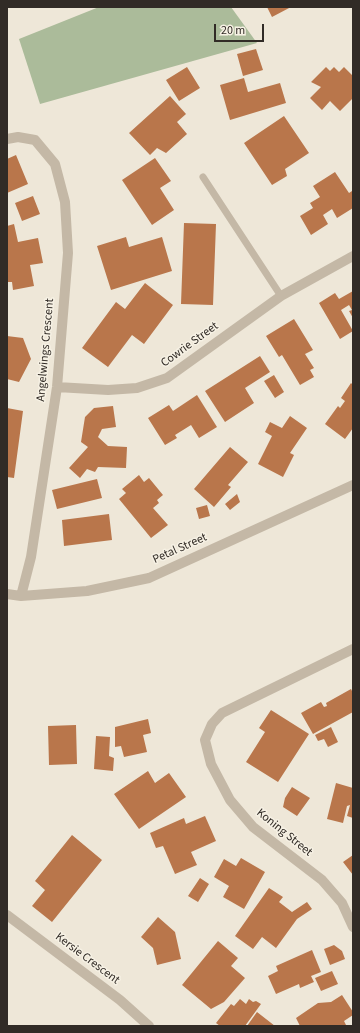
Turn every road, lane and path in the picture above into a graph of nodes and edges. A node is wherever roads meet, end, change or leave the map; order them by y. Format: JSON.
{"nodes":[{"id":1,"x":7,"y":139,"type":"edge"},
{"id":2,"x":203,"y":177,"type":"dead end"},
{"id":3,"x":353,"y":256,"type":"edge"},
{"id":4,"x":281,"y":296,"type":"junction"},
{"id":5,"x":57,"y":387,"type":"junction"},
{"id":6,"x":353,"y":485,"type":"edge"},
{"id":7,"x":7,"y":594,"type":"edge"},
{"id":8,"x":21,"y":596,"type":"junction"},
{"id":9,"x":353,"y":649,"type":"edge"},
{"id":10,"x":7,"y":915,"type":"edge"},
{"id":11,"x":353,"y":927,"type":"edge"},
{"id":12,"x":149,"y":1026,"type":"edge"}],
"edges":[{"from":1,"to":5,"type":"street","name":"Angelwings Crescent"},
{"from":2,"to":4,"type":"lane"},
{"from":3,"to":4,"type":"street","name":"Cowrie Street"},
{"from":4,"to":5,"type":"street","name":"Cowrie Street"},
{"from":5,"to":8,"type":"street","name":"Angelwings Crescent"},
{"from":6,"to":8,"type":"street","name":"Petal Street"},
{"from":7,"to":8,"type":"street","name":"Petal Street"},
{"from":9,"to":11,"type":"street","name":"Koning Street"},
{"from":10,"to":12,"type":"street","name":"Kersie Crescent"}]}
